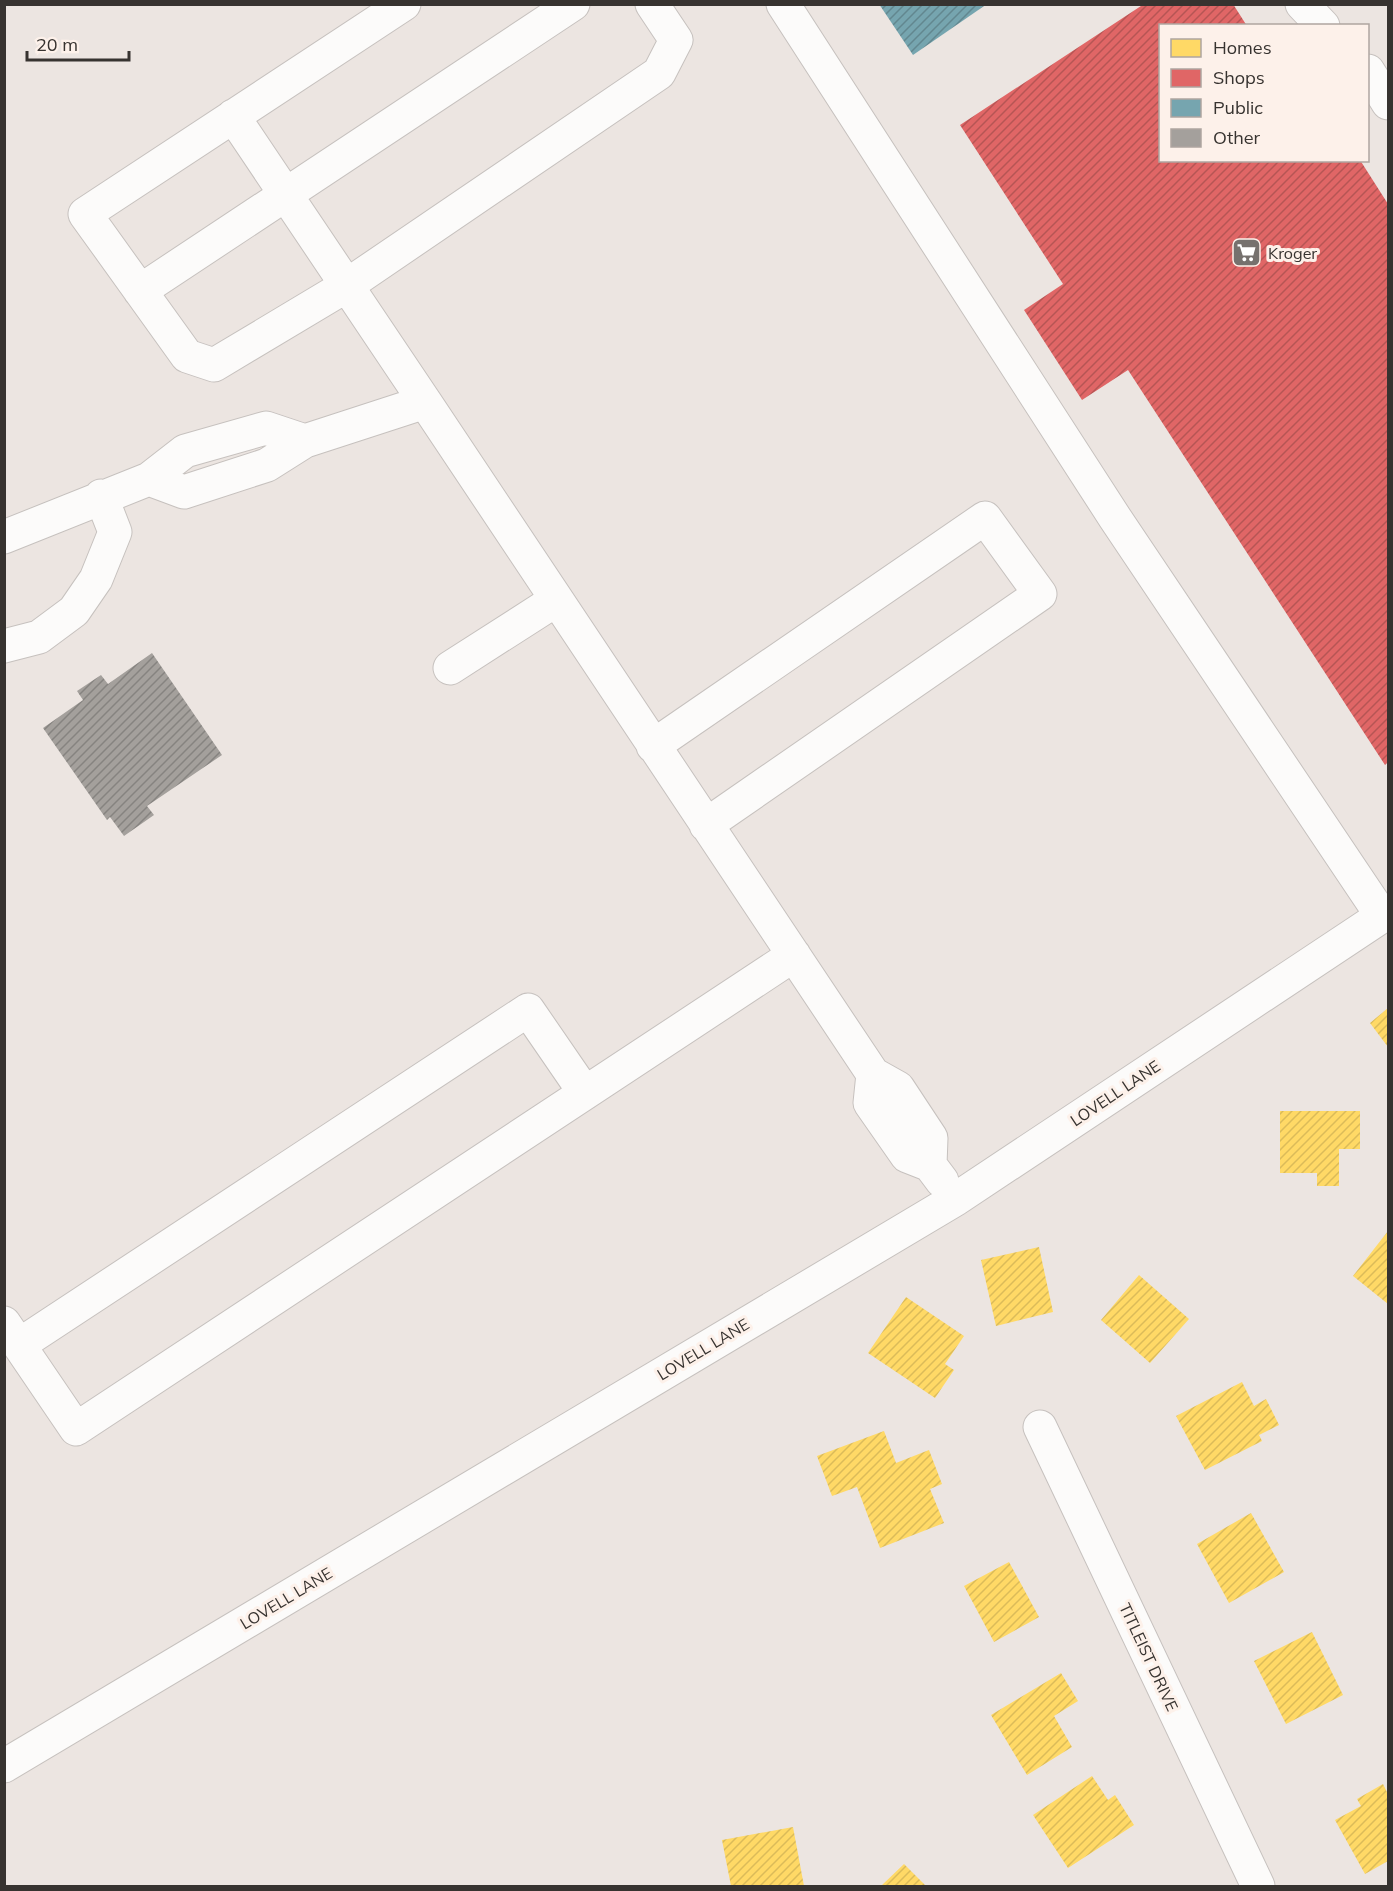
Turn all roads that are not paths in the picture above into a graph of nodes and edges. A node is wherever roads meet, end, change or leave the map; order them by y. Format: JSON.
{"nodes":[{"id":1,"x":404,"y":4,"type":"edge"},
{"id":2,"x":573,"y":4,"type":"edge"},
{"id":3,"x":652,"y":4,"type":"edge"},
{"id":4,"x":783,"y":4,"type":"edge"},
{"id":5,"x":1302,"y":4,"type":"edge"},
{"id":6,"x":1321,"y":24,"type":"edge"},
{"id":7,"x":1369,"y":72,"type":"edge"},
{"id":8,"x":1389,"y":103,"type":"edge"},
{"id":9,"x":233,"y":116,"type":"junction"},
{"id":10,"x":285,"y":194,"type":"junction"},
{"id":11,"x":346,"y":286,"type":"junction"},
{"id":12,"x":140,"y":291,"type":"junction"},
{"id":13,"x":424,"y":402,"type":"junction"},
{"id":14,"x":305,"y":441,"type":"junction"},
{"id":15,"x":207,"y":444,"type":"junction"},
{"id":16,"x":149,"y":479,"type":"junction"},
{"id":17,"x":221,"y":480,"type":"junction"},
{"id":18,"x":101,"y":496,"type":"junction"},
{"id":19,"x":4,"y":537,"type":"edge"},
{"id":20,"x":556,"y":600,"type":"junction"},
{"id":21,"x":4,"y":646,"type":"edge"},
{"id":22,"x":450,"y":668,"type":"dead end"},
{"id":23,"x":653,"y":746,"type":"junction"},
{"id":24,"x":706,"y":825,"type":"junction"},
{"id":25,"x":1385,"y":914,"type":"edge"},
{"id":26,"x":794,"y":955,"type":"junction"},
{"id":27,"x":585,"y":1093,"type":"junction"},
{"id":28,"x":956,"y":1199,"type":"junction"},
{"id":29,"x":12,"y":1334,"type":"edge"},
{"id":30,"x":1040,"y":1427,"type":"dead end"},
{"id":31,"x":4,"y":1766,"type":"edge"},
{"id":32,"x":1258,"y":1887,"type":"edge"}],
"edges":[{"from":1,"to":9,"type":"street"},
{"from":2,"to":10,"type":"street"},
{"from":3,"to":11,"type":"street"},
{"from":4,"to":25,"type":"street"},
{"from":5,"to":6,"type":"street"},
{"from":7,"to":8,"type":"street"},
{"from":9,"to":10,"type":"street"},
{"from":9,"to":12,"type":"street"},
{"from":10,"to":11,"type":"street"},
{"from":10,"to":12,"type":"street"},
{"from":11,"to":12,"type":"street"},
{"from":11,"to":13,"type":"street"},
{"from":13,"to":14,"type":"street"},
{"from":13,"to":20,"type":"street"},
{"from":14,"to":15,"type":"street"},
{"from":14,"to":17,"type":"street"},
{"from":15,"to":16,"type":"street"},
{"from":15,"to":17,"type":"street"},
{"from":16,"to":17,"type":"street"},
{"from":16,"to":18,"type":"street"},
{"from":18,"to":19,"type":"street"},
{"from":18,"to":21,"type":"street"},
{"from":20,"to":22,"type":"street"},
{"from":20,"to":23,"type":"street"},
{"from":23,"to":24,"type":"street"},
{"from":23,"to":24,"type":"street"},
{"from":24,"to":26,"type":"street"},
{"from":25,"to":28,"type":"street","name":"LOVELL LANE"},
{"from":26,"to":27,"type":"street"},
{"from":26,"to":28,"type":"street"},
{"from":27,"to":29,"type":"street"},
{"from":27,"to":29,"type":"street"},
{"from":28,"to":31,"type":"street","name":"LOVELL LANE"},
{"from":30,"to":32,"type":"street","name":"TITLEIST DRIVE"}]}
